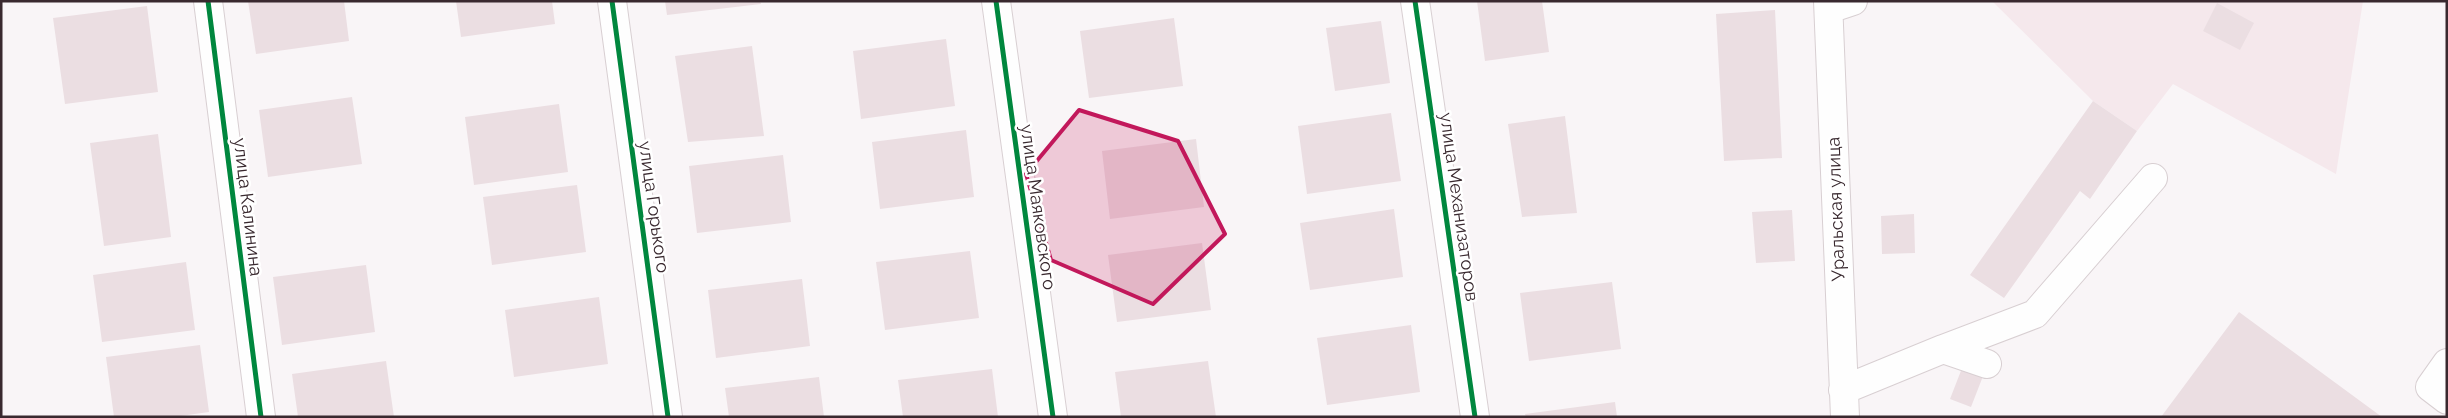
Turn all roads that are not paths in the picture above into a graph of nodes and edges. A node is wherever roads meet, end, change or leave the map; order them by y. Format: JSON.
{"nodes":[{"id":1,"x":208,"y":1,"type":"edge"},
{"id":2,"x":612,"y":1,"type":"edge"},
{"id":3,"x":996,"y":1,"type":"edge"},
{"id":4,"x":1415,"y":1,"type":"edge"},
{"id":5,"x":1837,"y":4,"type":"edge"},
{"id":6,"x":2153,"y":178,"type":"dead end"},
{"id":7,"x":1943,"y":349,"type":"junction"},
{"id":8,"x":2447,"y":363,"type":"edge"},
{"id":9,"x":1987,"y":364,"type":"dead end"},
{"id":10,"x":1844,"y":390,"type":"junction"},
{"id":11,"x":2447,"y":400,"type":"edge"},
{"id":12,"x":261,"y":417,"type":"edge"},
{"id":13,"x":668,"y":417,"type":"edge"},
{"id":14,"x":1053,"y":417,"type":"edge"},
{"id":15,"x":1475,"y":417,"type":"edge"},
{"id":16,"x":1845,"y":417,"type":"edge"}],
"edges":[{"from":1,"to":12,"type":"street","name":"улица Калинина"},
{"from":2,"to":13,"type":"street","name":"улица Горького"},
{"from":3,"to":14,"type":"street","name":"улица Маяковского"},
{"from":4,"to":15,"type":"street","name":"улица Механизаторов"},
{"from":5,"to":10,"type":"street","name":"Уральская улица"},
{"from":6,"to":7,"type":"street"},
{"from":7,"to":9,"type":"street"},
{"from":7,"to":10,"type":"street"},
{"from":8,"to":11,"type":"street"},
{"from":10,"to":16,"type":"street","name":"Уральская улица"}]}
